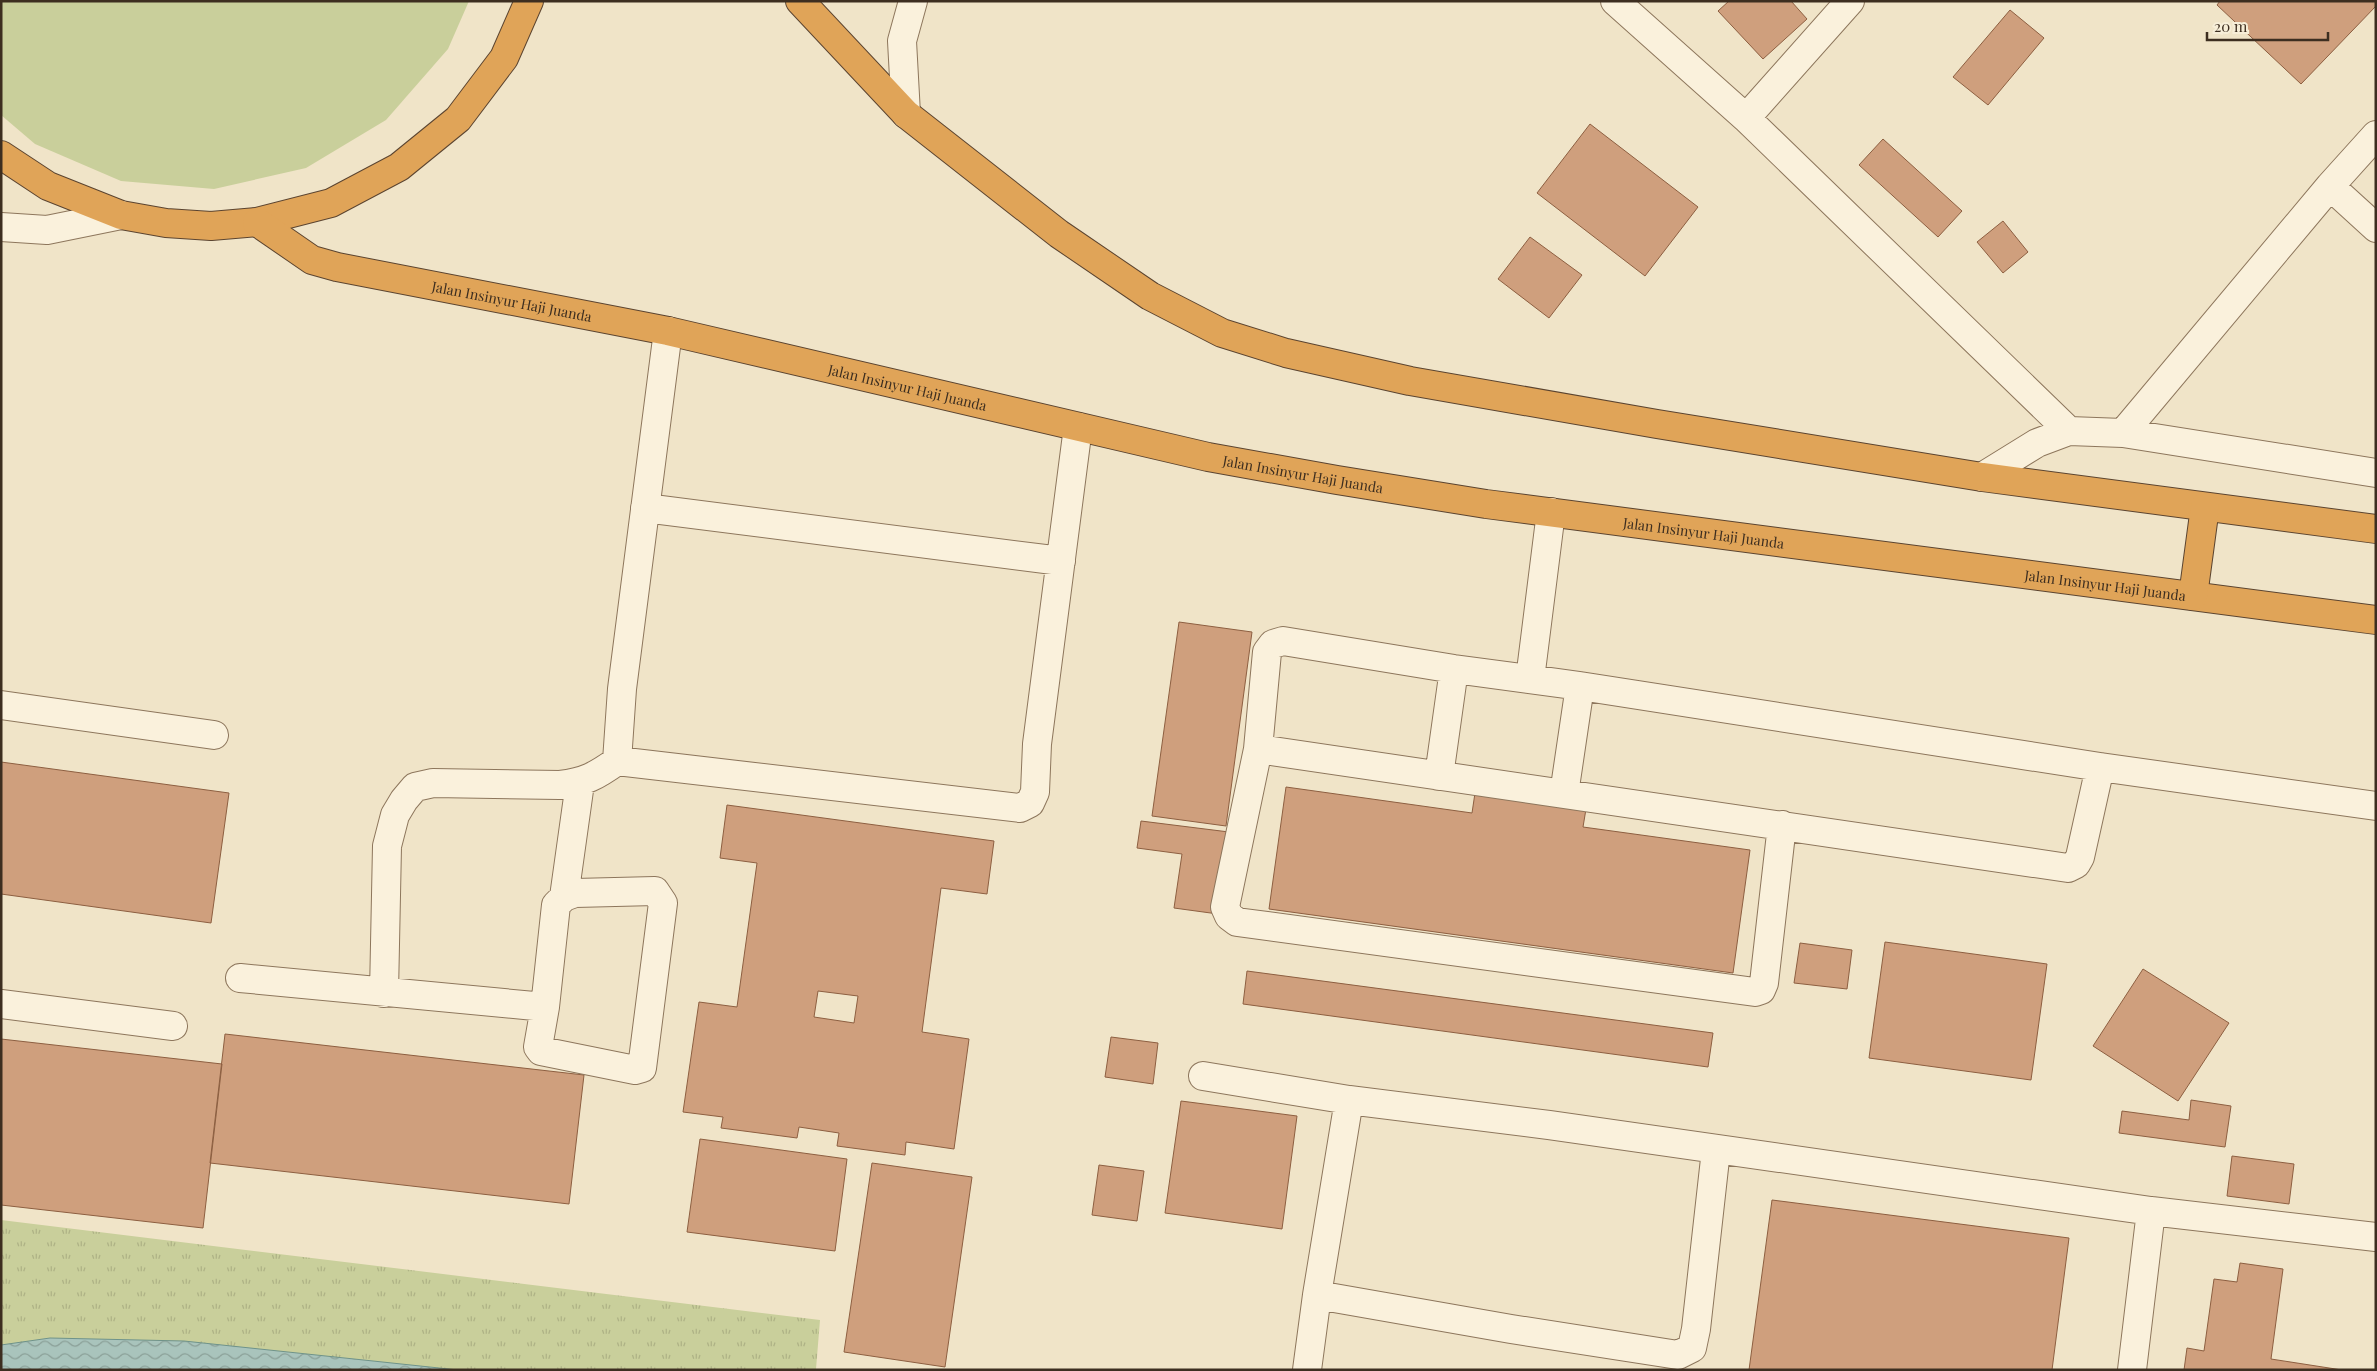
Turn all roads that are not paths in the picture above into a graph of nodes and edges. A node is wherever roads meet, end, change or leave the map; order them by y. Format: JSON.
{"nodes":[{"id":1,"x":529,"y":1,"type":"edge"},
{"id":2,"x":800,"y":1,"type":"edge"},
{"id":3,"x":913,"y":1,"type":"edge"},
{"id":4,"x":1615,"y":1,"type":"edge"},
{"id":5,"x":1850,"y":1,"type":"edge"},
{"id":6,"x":906,"y":114,"type":"junction"},
{"id":7,"x":1746,"y":118,"type":"junction"},
{"id":8,"x":2376,"y":136,"type":"edge"},
{"id":9,"x":1,"y":155,"type":"edge"},
{"id":10,"x":2330,"y":186,"type":"junction"},
{"id":11,"x":120,"y":215,"type":"junction"},
{"id":12,"x":257,"y":222,"type":"junction"},
{"id":13,"x":1,"y":227,"type":"edge"},
{"id":14,"x":2376,"y":228,"type":"edge"},
{"id":15,"x":668,"y":331,"type":"junction"},
{"id":16,"x":1078,"y":426,"type":"junction"},
{"id":17,"x":2069,"y":431,"type":"junction"},
{"id":18,"x":2123,"y":433,"type":"junction"},
{"id":19,"x":2376,"y":473,"type":"edge"},
{"id":20,"x":1982,"y":476,"type":"junction"},
{"id":21,"x":2205,"y":507,"type":"junction"},
{"id":22,"x":645,"y":508,"type":"junction"},
{"id":23,"x":1551,"y":512,"type":"junction"},
{"id":24,"x":2376,"y":529,"type":"edge"},
{"id":25,"x":1061,"y":562,"type":"junction"},
{"id":26,"x":2193,"y":596,"type":"junction"},
{"id":27,"x":2376,"y":620,"type":"edge"},
{"id":28,"x":1454,"y":669,"type":"junction"},
{"id":29,"x":1530,"y":680,"type":"junction"},
{"id":30,"x":1580,"y":686,"type":"junction"},
{"id":31,"x":1,"y":705,"type":"edge"},
{"id":32,"x":214,"y":736,"type":"dead end"},
{"id":33,"x":1258,"y":749,"type":"junction"},
{"id":34,"x":617,"y":761,"type":"junction"},
{"id":35,"x":2100,"y":766,"type":"junction"},
{"id":36,"x":1439,"y":776,"type":"junction"},
{"id":37,"x":580,"y":783,"type":"junction"},
{"id":38,"x":1564,"y":794,"type":"junction"},
{"id":39,"x":2376,"y":806,"type":"edge"},
{"id":40,"x":1782,"y":825,"type":"junction"},
{"id":41,"x":564,"y":897,"type":"junction"},
{"id":42,"x":240,"y":978,"type":"dead end"},
{"id":43,"x":384,"y":993,"type":"junction"},
{"id":44,"x":1,"y":1004,"type":"edge"},
{"id":45,"x":545,"y":1007,"type":"junction"},
{"id":46,"x":173,"y":1026,"type":"dead end"},
{"id":47,"x":1203,"y":1076,"type":"dead end"},
{"id":48,"x":1349,"y":1100,"type":"junction"},
{"id":49,"x":1716,"y":1150,"type":"junction"},
{"id":50,"x":2151,"y":1211,"type":"junction"},
{"id":51,"x":2376,"y":1237,"type":"edge"},
{"id":52,"x":1317,"y":1295,"type":"junction"},
{"id":53,"x":1307,"y":1370,"type":"edge"},
{"id":54,"x":2132,"y":1370,"type":"edge"}],
"edges":[{"from":1,"to":12,"type":"highway"},
{"from":2,"to":6,"type":"highway"},
{"from":3,"to":6,"type":"street"},
{"from":4,"to":7,"type":"street"},
{"from":5,"to":7,"type":"street"},
{"from":6,"to":20,"type":"highway"},
{"from":7,"to":17,"type":"street"},
{"from":8,"to":10,"type":"street"},
{"from":9,"to":11,"type":"highway"},
{"from":10,"to":14,"type":"street"},
{"from":10,"to":18,"type":"street"},
{"from":11,"to":12,"type":"highway"},
{"from":11,"to":13,"type":"street"},
{"from":12,"to":15,"type":"highway","name":"Jalan Insinyur Haji Juanda"},
{"from":15,"to":16,"type":"highway","name":"Jalan Insinyur Haji Juanda"},
{"from":15,"to":22,"type":"street"},
{"from":16,"to":23,"type":"highway","name":"Jalan Insinyur Haji Juanda"},
{"from":16,"to":25,"type":"street"},
{"from":17,"to":18,"type":"street"},
{"from":17,"to":20,"type":"street"},
{"from":18,"to":19,"type":"street"},
{"from":20,"to":21,"type":"highway"},
{"from":21,"to":24,"type":"highway"},
{"from":21,"to":26,"type":"highway"},
{"from":22,"to":25,"type":"street"},
{"from":22,"to":34,"type":"street"},
{"from":23,"to":26,"type":"highway","name":"Jalan Insinyur Haji Juanda"},
{"from":23,"to":29,"type":"street"},
{"from":25,"to":34,"type":"street"},
{"from":26,"to":27,"type":"highway","name":"Jalan Insinyur Haji Juanda"},
{"from":28,"to":29,"type":"street"},
{"from":28,"to":33,"type":"street"},
{"from":28,"to":36,"type":"street"},
{"from":29,"to":30,"type":"street"},
{"from":30,"to":35,"type":"street"},
{"from":30,"to":38,"type":"street"},
{"from":31,"to":32,"type":"street"},
{"from":33,"to":36,"type":"street"},
{"from":33,"to":40,"type":"street"},
{"from":34,"to":37,"type":"street"},
{"from":35,"to":39,"type":"street"},
{"from":35,"to":40,"type":"street"},
{"from":36,"to":38,"type":"street"},
{"from":37,"to":41,"type":"street"},
{"from":37,"to":43,"type":"street"},
{"from":38,"to":40,"type":"street"},
{"from":41,"to":45,"type":"street"},
{"from":41,"to":45,"type":"street"},
{"from":42,"to":43,"type":"street"},
{"from":43,"to":45,"type":"street"},
{"from":44,"to":46,"type":"street"},
{"from":47,"to":48,"type":"street"},
{"from":48,"to":49,"type":"street"},
{"from":48,"to":52,"type":"street"},
{"from":49,"to":50,"type":"street"},
{"from":49,"to":52,"type":"street"},
{"from":50,"to":51,"type":"street"},
{"from":50,"to":54,"type":"street"},
{"from":52,"to":53,"type":"street"}]}
